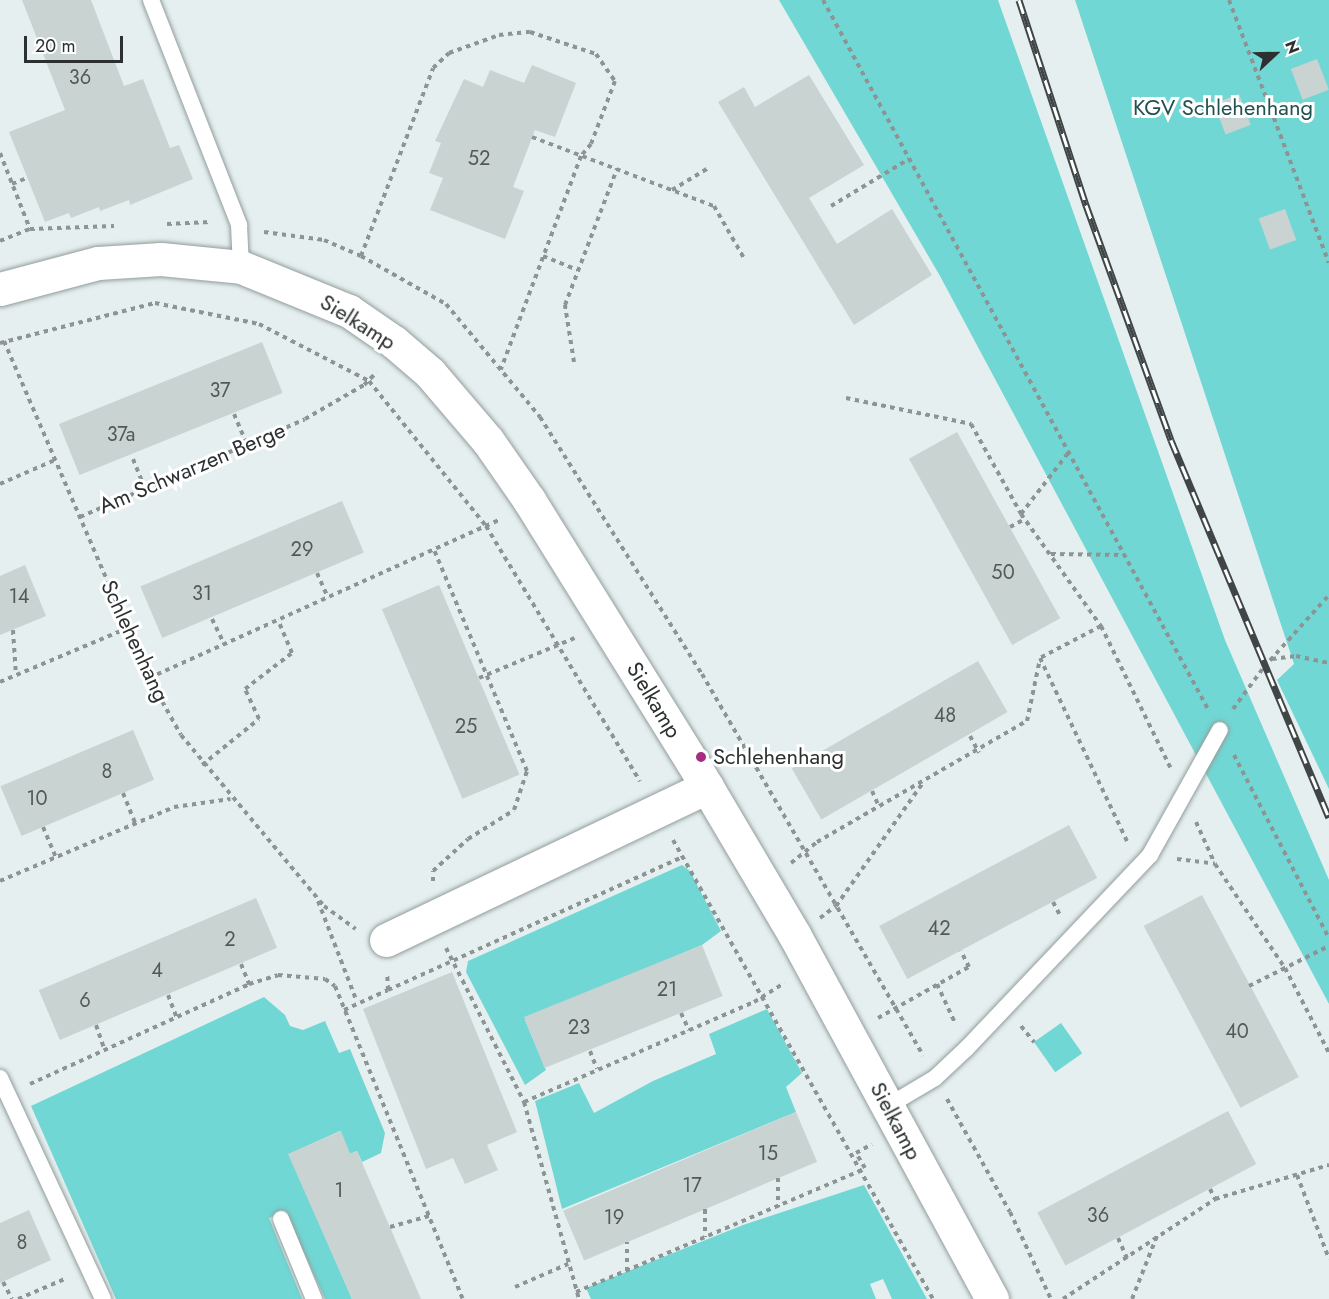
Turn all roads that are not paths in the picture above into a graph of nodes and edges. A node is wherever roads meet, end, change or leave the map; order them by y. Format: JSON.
{"nodes":[{"id":1,"x":151,"y":0,"type":"edge"},
{"id":2,"x":241,"y":267,"type":"junction"},
{"id":3,"x":0,"y":289,"type":"edge"},
{"id":4,"x":1220,"y":730,"type":"road end"},
{"id":5,"x":707,"y":787,"type":"junction"},
{"id":6,"x":386,"y":940,"type":"road end"},
{"id":7,"x":0,"y":1078,"type":"edge"},
{"id":8,"x":888,"y":1106,"type":"junction"},
{"id":9,"x":280,"y":1219,"type":"dead end"},
{"id":10,"x":103,"y":1299,"type":"edge"},
{"id":11,"x":314,"y":1299,"type":"edge"},
{"id":12,"x":992,"y":1299,"type":"edge"}],
"edges":[{"from":1,"to":2,"type":"lane"},
{"from":2,"to":3,"type":"street"},
{"from":2,"to":5,"type":"street","name":"Sielkamp"},
{"from":4,"to":8,"type":"lane"},
{"from":5,"to":6,"type":"street"},
{"from":5,"to":8,"type":"street","name":"Sielkamp"},
{"from":7,"to":10,"type":"lane"},
{"from":8,"to":12,"type":"street","name":"Sielkamp"},
{"from":9,"to":11,"type":"lane"}]}
